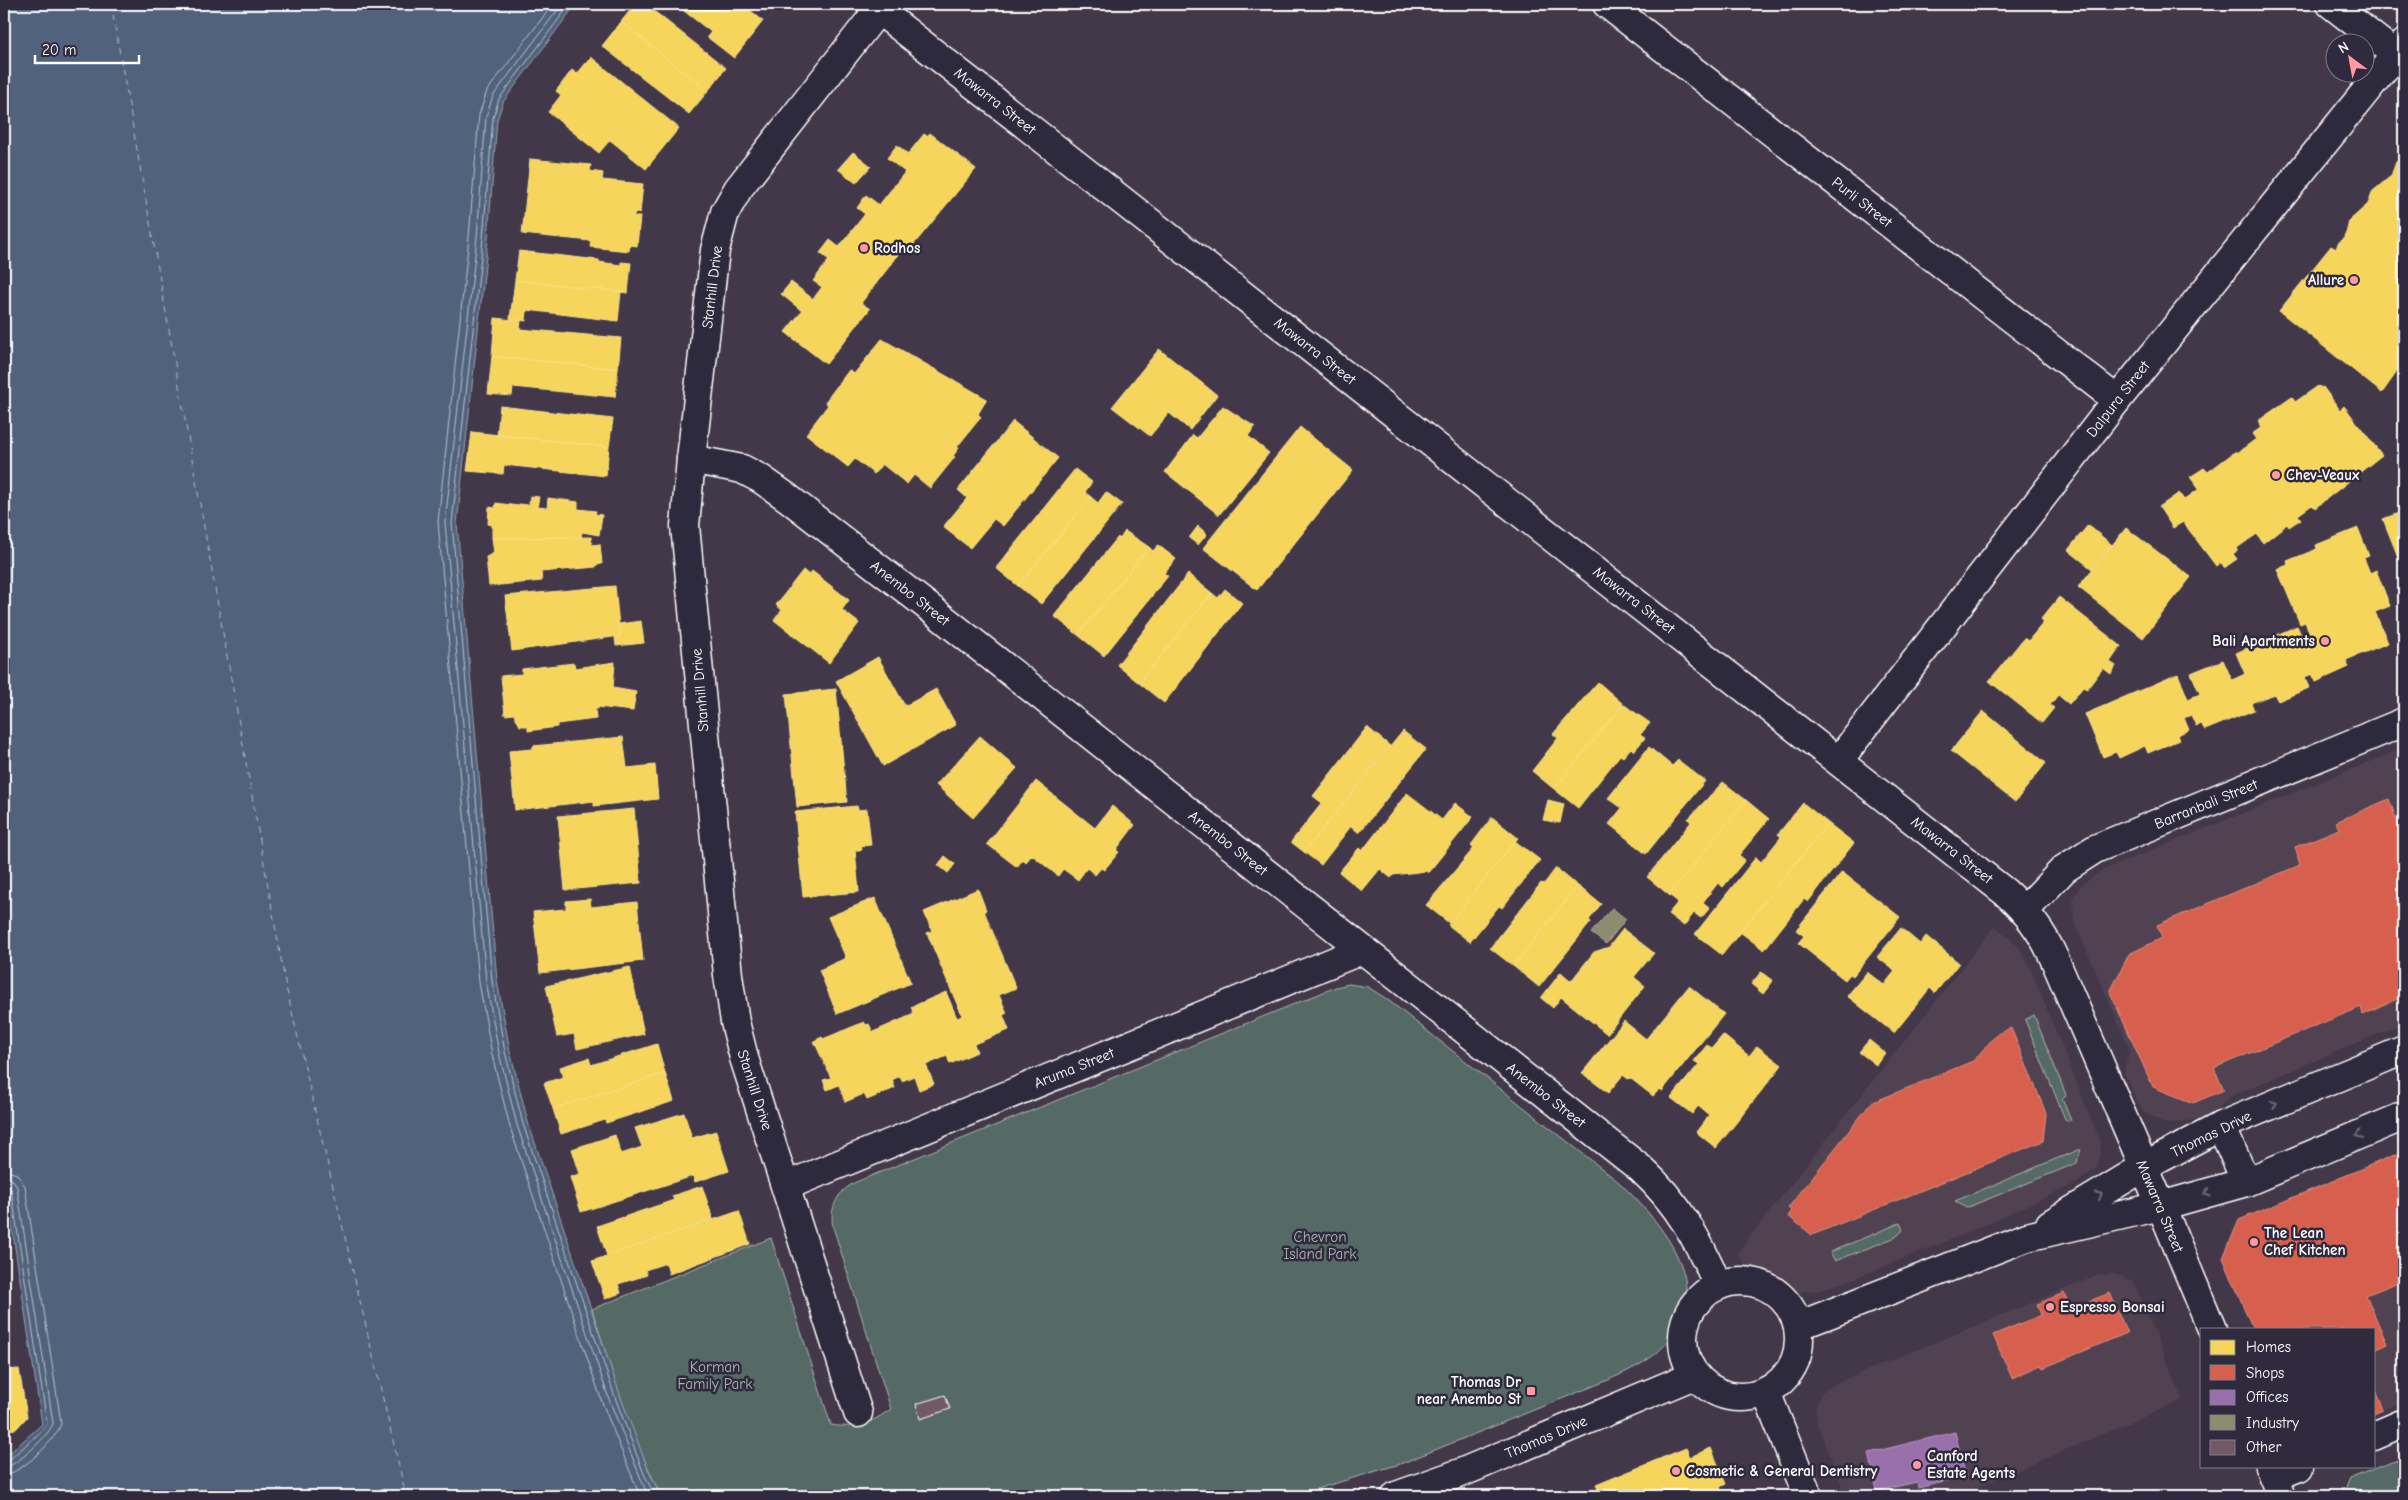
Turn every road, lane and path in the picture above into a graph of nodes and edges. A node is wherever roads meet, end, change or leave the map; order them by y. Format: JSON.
{"nodes":[{"id":1,"x":1607,"y":4,"type":"edge"},
{"id":2,"x":2331,"y":4,"type":"edge"},
{"id":3,"x":878,"y":6,"type":"edge"},
{"id":4,"x":2402,"y":53,"type":"edge"},
{"id":5,"x":2118,"y":400,"type":"junction"},
{"id":6,"x":690,"y":459,"type":"junction"},
{"id":7,"x":2404,"y":722,"type":"edge"},
{"id":8,"x":1838,"y":760,"type":"junction"},
{"id":9,"x":2025,"y":910,"type":"junction"},
{"id":10,"x":1362,"y":950,"type":"junction"},
{"id":11,"x":2404,"y":1050,"type":"edge"},
{"id":12,"x":2404,"y":1116,"type":"edge"},
{"id":13,"x":2221,"y":1126,"type":"junction"},
{"id":14,"x":2144,"y":1168,"type":"junction"},
{"id":15,"x":2246,"y":1182,"type":"junction"},
{"id":16,"x":786,"y":1186,"type":"junction"},
{"id":17,"x":2161,"y":1206,"type":"junction"},
{"id":18,"x":2027,"y":1237,"type":"junction"},
{"id":19,"x":1718,"y":1286,"type":"junction"},
{"id":20,"x":1798,"y":1326,"type":"junction"},
{"id":21,"x":2212,"y":1328,"type":"edge"},
{"id":22,"x":1694,"y":1376,"type":"junction"},
{"id":23,"x":1766,"y":1392,"type":"junction"},
{"id":24,"x":858,"y":1412,"type":"dead end"},
{"id":25,"x":2404,"y":1424,"type":"edge"},
{"id":26,"x":2376,"y":1435,"type":"edge"},
{"id":27,"x":2295,"y":1468,"type":"edge"},
{"id":28,"x":2274,"y":1480,"type":"edge"},
{"id":29,"x":1396,"y":1496,"type":"edge"},
{"id":30,"x":1808,"y":1496,"type":"edge"}],
"edges":[{"from":1,"to":5,"type":"street","name":"Purli Street"},
{"from":2,"to":4,"type":"street"},
{"from":3,"to":6,"type":"street","name":"Stanhill Drive"},
{"from":3,"to":8,"type":"street","name":"Mawarra Street"},
{"from":4,"to":5,"type":"street","name":"Dalpura Street"},
{"from":5,"to":8,"type":"street","name":"Dalpura Street"},
{"from":6,"to":10,"type":"street","name":"Anembo Street"},
{"from":6,"to":16,"type":"street","name":"Stanhill Drive"},
{"from":7,"to":9,"type":"street","name":"Barranbali Street"},
{"from":8,"to":9,"type":"street","name":"Mawarra Street"},
{"from":9,"to":14,"type":"street","name":"Mawarra Street"},
{"from":10,"to":16,"type":"street","name":"Aruma Street"},
{"from":10,"to":19,"type":"street","name":"Anembo Street"},
{"from":13,"to":11,"type":"street","name":"Thomas Drive","one_way":true},
{"from":12,"to":15,"type":"street","name":"Thomas Drive","one_way":true},
{"from":13,"to":14,"type":"street","name":"Thomas Drive"},
{"from":13,"to":15,"type":"street"},
{"from":14,"to":17,"type":"street","name":"Mawarra Street"},
{"from":18,"to":14,"type":"street","name":"Thomas Drive","one_way":true},
{"from":15,"to":17,"type":"street","name":"Thomas Drive","one_way":true},
{"from":16,"to":24,"type":"street","name":"Stanhill Drive"},
{"from":17,"to":18,"type":"street","name":"Thomas Drive"},
{"from":17,"to":21,"type":"street","name":"Mawarra Street"},
{"from":18,"to":20,"type":"street","name":"Thomas Drive"},
{"from":19,"to":20,"type":"street"},
{"from":19,"to":22,"type":"street"},
{"from":20,"to":23,"type":"street"},
{"from":22,"to":23,"type":"street"},
{"from":22,"to":29,"type":"street","name":"Thomas Drive"},
{"from":23,"to":30,"type":"street"},
{"from":25,"to":26,"type":"street"},
{"from":27,"to":28,"type":"street"}]}
